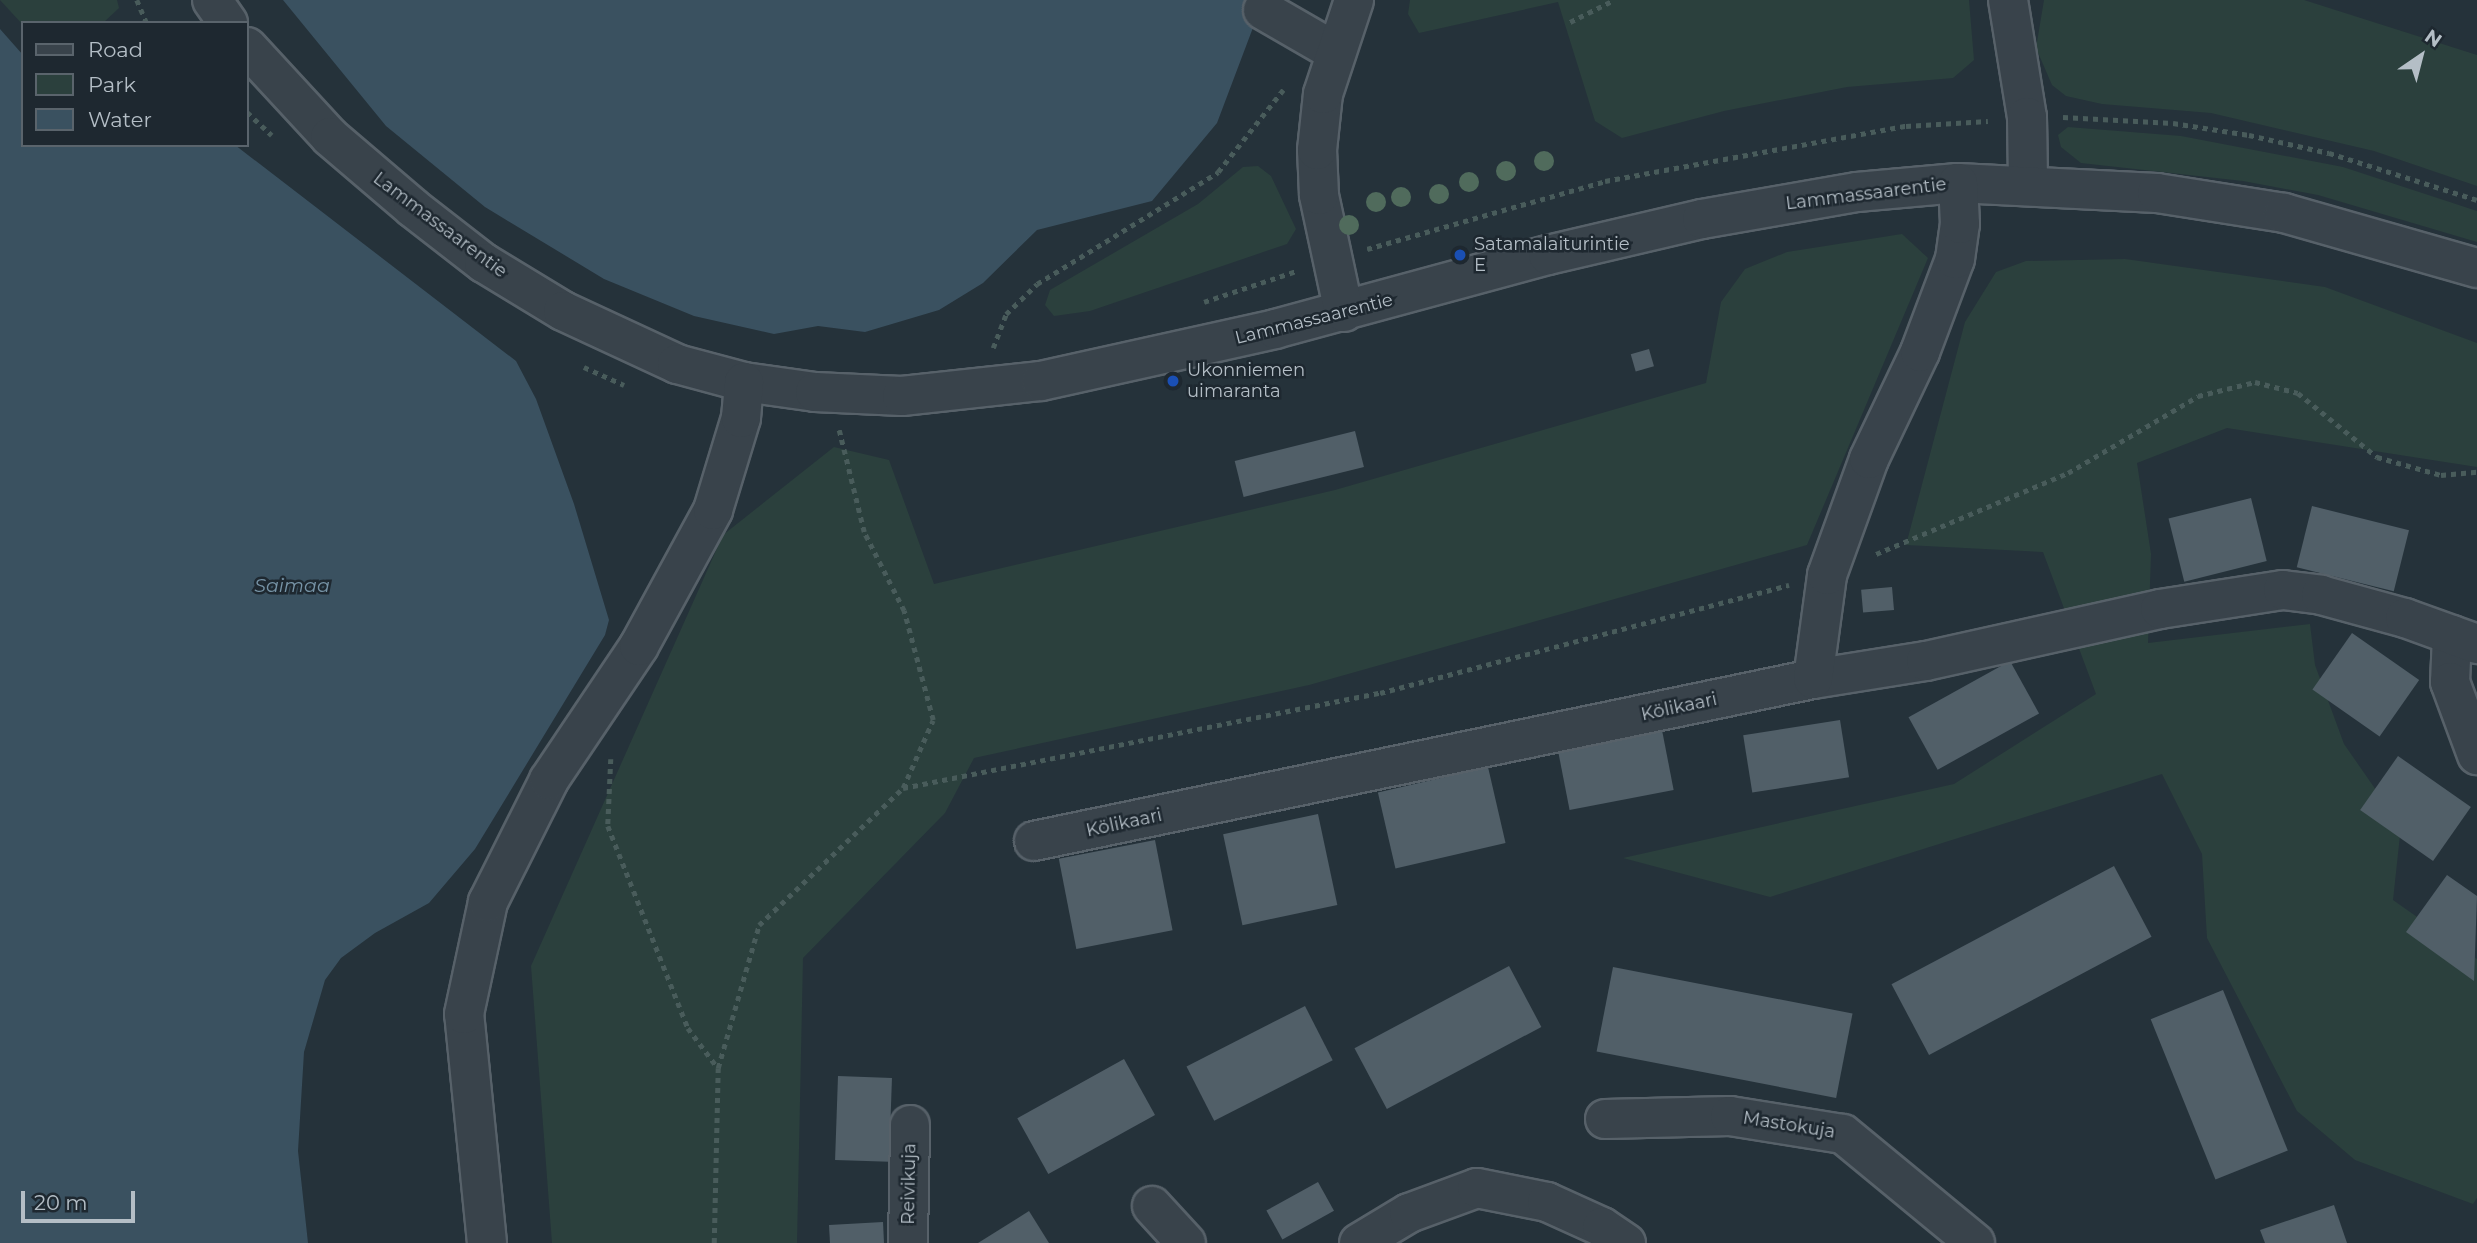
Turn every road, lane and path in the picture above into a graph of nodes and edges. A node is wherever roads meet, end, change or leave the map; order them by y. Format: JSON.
{"nodes":[{"id":1,"x":137,"y":0,"type":"edge"},
{"id":2,"x":212,"y":0,"type":"edge"},
{"id":3,"x":1354,"y":0,"type":"edge"},
{"id":4,"x":1614,"y":0,"type":"edge"},
{"id":5,"x":2008,"y":0,"type":"edge"},
{"id":6,"x":1263,"y":10,"type":"dead end"},
{"id":7,"x":146,"y":21,"type":"edge"},
{"id":8,"x":227,"y":21,"type":"edge"},
{"id":9,"x":1570,"y":22,"type":"dead end"},
{"id":10,"x":1323,"y":45,"type":"junction"},
{"id":11,"x":248,"y":48,"type":"edge"},
{"id":12,"x":248,"y":113,"type":"edge"},
{"id":13,"x":276,"y":139,"type":"dead end"},
{"id":14,"x":1958,"y":183,"type":"junction"},
{"id":15,"x":2028,"y":183,"type":"junction"},
{"id":16,"x":2477,"y":268,"type":"edge"},
{"id":17,"x":1299,"y":270,"type":"dead end"},
{"id":18,"x":1198,"y":304,"type":"dead end"},
{"id":19,"x":1344,"y":312,"type":"junction"},
{"id":20,"x":1005,"y":347,"type":"dead end"},
{"id":21,"x":993,"y":348,"type":"junction"},
{"id":22,"x":981,"y":349,"type":"dead end"},
{"id":23,"x":577,"y":363,"type":"dead end"},
{"id":24,"x":744,"y":382,"type":"junction"},
{"id":25,"x":636,"y":390,"type":"dead end"},
{"id":26,"x":827,"y":427,"type":"dead end"},
{"id":27,"x":2477,"y":472,"type":"edge"},
{"id":28,"x":1827,"y":575,"type":"junction"},
{"id":29,"x":2465,"y":640,"type":"edge"},
{"id":30,"x":1813,"y":679,"type":"junction"},
{"id":31,"x":595,"y":709,"type":"junction"},
{"id":32,"x":2477,"y":755,"type":"edge"},
{"id":33,"x":903,"y":788,"type":"junction"},
{"id":34,"x":1034,"y":841,"type":"dead end"},
{"id":35,"x":718,"y":1068,"type":"junction"},
{"id":36,"x":1605,"y":1119,"type":"dead end"},
{"id":37,"x":909,"y":1125,"type":"dead end"},
{"id":38,"x":1152,"y":1206,"type":"dead end"},
{"id":39,"x":488,"y":1243,"type":"edge"},
{"id":40,"x":714,"y":1243,"type":"edge"},
{"id":41,"x":908,"y":1243,"type":"edge"},
{"id":42,"x":1186,"y":1243,"type":"edge"},
{"id":43,"x":1359,"y":1243,"type":"edge"},
{"id":44,"x":1626,"y":1243,"type":"edge"},
{"id":45,"x":1975,"y":1243,"type":"edge"}],
"edges":[{"from":1,"to":7,"type":"path"},
{"from":2,"to":8,"type":"street"},
{"from":3,"to":10,"type":"street"},
{"from":4,"to":9,"type":"path"},
{"from":5,"to":15,"type":"street"},
{"from":6,"to":10,"type":"street"},
{"from":10,"to":19,"type":"street"},
{"from":10,"to":21,"type":"path"},
{"from":11,"to":24,"type":"street","name":"Lammassaarentie"},
{"from":12,"to":13,"type":"path"},
{"from":14,"to":15,"type":"street","name":"Lammassaarentie"},
{"from":14,"to":19,"type":"street","name":"Lammassaarentie"},
{"from":14,"to":28,"type":"street"},
{"from":15,"to":16,"type":"street","name":"Lammassaarentie"},
{"from":17,"to":18,"type":"path"},
{"from":19,"to":24,"type":"street","name":"Lammassaarentie"},
{"from":20,"to":21,"type":"path"},
{"from":21,"to":22,"type":"path"},
{"from":23,"to":25,"type":"path"},
{"from":24,"to":31,"type":"street"},
{"from":26,"to":33,"type":"path"},
{"from":27,"to":28,"type":"path"},
{"from":28,"to":30,"type":"street"},
{"from":28,"to":33,"type":"path"},
{"from":29,"to":30,"type":"street","name":"Kölikaari"},
{"from":29,"to":32,"type":"street"},
{"from":30,"to":34,"type":"street","name":"Kölikaari"},
{"from":31,"to":35,"type":"path"},
{"from":31,"to":39,"type":"street"},
{"from":33,"to":35,"type":"path"},
{"from":35,"to":40,"type":"path"},
{"from":36,"to":45,"type":"street","name":"Mastokuja"},
{"from":37,"to":41,"type":"street","name":"Reivikuja"},
{"from":38,"to":42,"type":"street"},
{"from":43,"to":44,"type":"street"}]}
